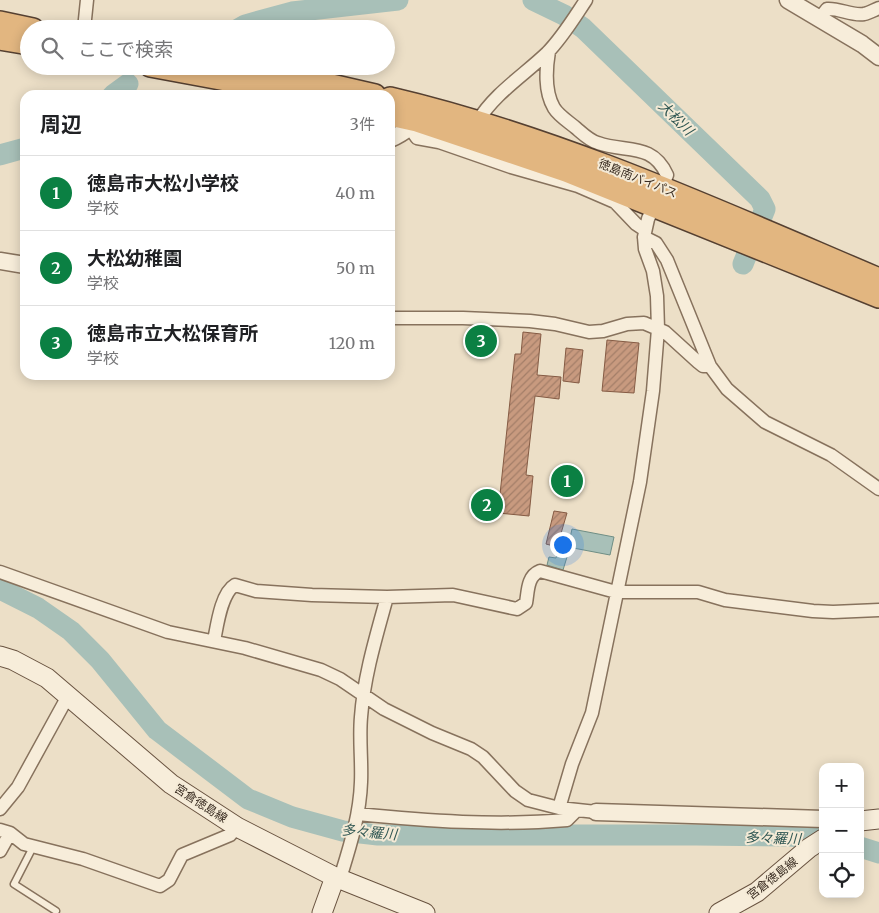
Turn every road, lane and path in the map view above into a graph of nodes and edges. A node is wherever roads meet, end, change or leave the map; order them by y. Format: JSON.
{"nodes":[{"id":1,"x":87,"y":0,"type":"edge"},
{"id":2,"x":586,"y":0,"type":"edge"},
{"id":3,"x":788,"y":0,"type":"edge"},
{"id":4,"x":879,"y":8,"type":"edge"},
{"id":5,"x":820,"y":18,"type":"junction"},
{"id":6,"x":85,"y":20,"type":"edge"},
{"id":7,"x":0,"y":22,"type":"edge"},
{"id":8,"x":20,"y":26,"type":"edge"},
{"id":9,"x":0,"y":38,"type":"edge"},
{"id":10,"x":20,"y":42,"type":"edge"},
{"id":11,"x":549,"y":51,"type":"junction"},
{"id":12,"x":879,"y":57,"type":"edge"},
{"id":13,"x":199,"y":75,"type":"edge"},
{"id":14,"x":282,"y":75,"type":"edge"},
{"id":15,"x":281,"y":90,"type":"edge"},
{"id":16,"x":353,"y":90,"type":"edge"},
{"id":17,"x":395,"y":102,"type":"edge"},
{"id":18,"x":395,"y":116,"type":"edge"},
{"id":19,"x":417,"y":119,"type":"junction"},
{"id":20,"x":478,"y":121,"type":"junction"},
{"id":21,"x":395,"y":134,"type":"edge"},
{"id":22,"x":658,"y":197,"type":"junction"},
{"id":23,"x":645,"y":234,"type":"junction"},
{"id":24,"x":1,"y":263,"type":"edge"},
{"id":25,"x":20,"y":265,"type":"edge"},
{"id":26,"x":879,"y":280,"type":"edge"},
{"id":27,"x":879,"y":297,"type":"edge"},
{"id":28,"x":395,"y":318,"type":"edge"},
{"id":29,"x":658,"y":329,"type":"junction"},
{"id":30,"x":710,"y":366,"type":"junction"},
{"id":31,"x":879,"y":489,"type":"edge"},
{"id":32,"x":0,"y":572,"type":"edge"},
{"id":33,"x":616,"y":592,"type":"junction"},
{"id":34,"x":387,"y":597,"type":"junction"},
{"id":35,"x":879,"y":610,"type":"edge"},
{"id":36,"x":214,"y":641,"type":"junction"},
{"id":37,"x":0,"y":656,"type":"edge"},
{"id":38,"x":68,"y":696,"type":"junction"},
{"id":39,"x":363,"y":696,"type":"junction"},
{"id":40,"x":559,"y":808,"type":"junction"},
{"id":41,"x":0,"y":810,"type":"edge"},
{"id":42,"x":577,"y":810,"type":"junction"},
{"id":43,"x":596,"y":812,"type":"joint"},
{"id":44,"x":357,"y":818,"type":"junction"},
{"id":45,"x":819,"y":819,"type":"edge"},
{"id":46,"x":879,"y":819,"type":"edge"},
{"id":47,"x":864,"y":821,"type":"edge"},
{"id":48,"x":237,"y":827,"type":"junction"},
{"id":49,"x":5,"y":832,"type":"edge"},
{"id":50,"x":816,"y":844,"type":"edge"},
{"id":51,"x":34,"y":847,"type":"junction"},
{"id":52,"x":0,"y":851,"type":"edge"},
{"id":53,"x":335,"y":877,"type":"junction"},
{"id":54,"x":56,"y":911,"type":"dead end"},
{"id":55,"x":322,"y":913,"type":"edge"},
{"id":56,"x":425,"y":913,"type":"edge"},
{"id":57,"x":719,"y":913,"type":"edge"}],
"edges":[{"from":1,"to":6,"type":"street"},
{"from":2,"to":11,"type":"street"},
{"from":3,"to":5,"type":"street"},
{"from":4,"to":5,"type":"street"},
{"from":5,"to":12,"type":"street"},
{"from":7,"to":8,"type":"highway"},
{"from":9,"to":10,"type":"highway"},
{"from":11,"to":20,"type":"street"},
{"from":11,"to":22,"type":"street"},
{"from":13,"to":15,"type":"highway"},
{"from":14,"to":16,"type":"highway"},
{"from":17,"to":19,"type":"highway","name":"徳島南バイパス"},
{"from":18,"to":19,"type":"highway","name":"徳島南バイパス"},
{"from":19,"to":20,"type":"highway","name":"徳島南バイパス"},
{"from":19,"to":21,"type":"street"},
{"from":19,"to":22,"type":"highway","name":"徳島南バイパス"},
{"from":19,"to":23,"type":"street"},
{"from":20,"to":22,"type":"highway","name":"徳島南バイパス"},
{"from":22,"to":23,"type":"street"},
{"from":22,"to":26,"type":"highway","name":"徳島南バイパス"},
{"from":22,"to":27,"type":"highway","name":"徳島南バイパス"},
{"from":23,"to":29,"type":"street"},
{"from":23,"to":30,"type":"street"},
{"from":24,"to":25,"type":"street"},
{"from":28,"to":29,"type":"street"},
{"from":29,"to":30,"type":"street"},
{"from":29,"to":33,"type":"street"},
{"from":30,"to":31,"type":"street"},
{"from":32,"to":36,"type":"street"},
{"from":33,"to":34,"type":"street"},
{"from":33,"to":35,"type":"street"},
{"from":33,"to":40,"type":"street"},
{"from":34,"to":36,"type":"street"},
{"from":34,"to":39,"type":"street"},
{"from":36,"to":39,"type":"street"},
{"from":37,"to":38,"type":"main road","name":"宮倉徳島線"},
{"from":38,"to":41,"type":"street"},
{"from":38,"to":48,"type":"main road","name":"宮倉徳島線"},
{"from":39,"to":40,"type":"street"},
{"from":39,"to":44,"type":"street"},
{"from":40,"to":42,"type":"street"},
{"from":42,"to":43,"type":"street"},
{"from":42,"to":44,"type":"street"},
{"from":43,"to":45,"type":"street"},
{"from":44,"to":53,"type":"street"},
{"from":46,"to":47,"type":"main road"},
{"from":48,"to":51,"type":"street"},
{"from":48,"to":53,"type":"main road","name":"宮倉徳島線"},
{"from":49,"to":51,"type":"street"},
{"from":49,"to":52,"type":"street"},
{"from":50,"to":57,"type":"main road","name":"宮倉徳島線"},
{"from":51,"to":54,"type":"lane"},
{"from":53,"to":55,"type":"main road"},
{"from":53,"to":56,"type":"main road","name":"宮倉徳島線"}]}
